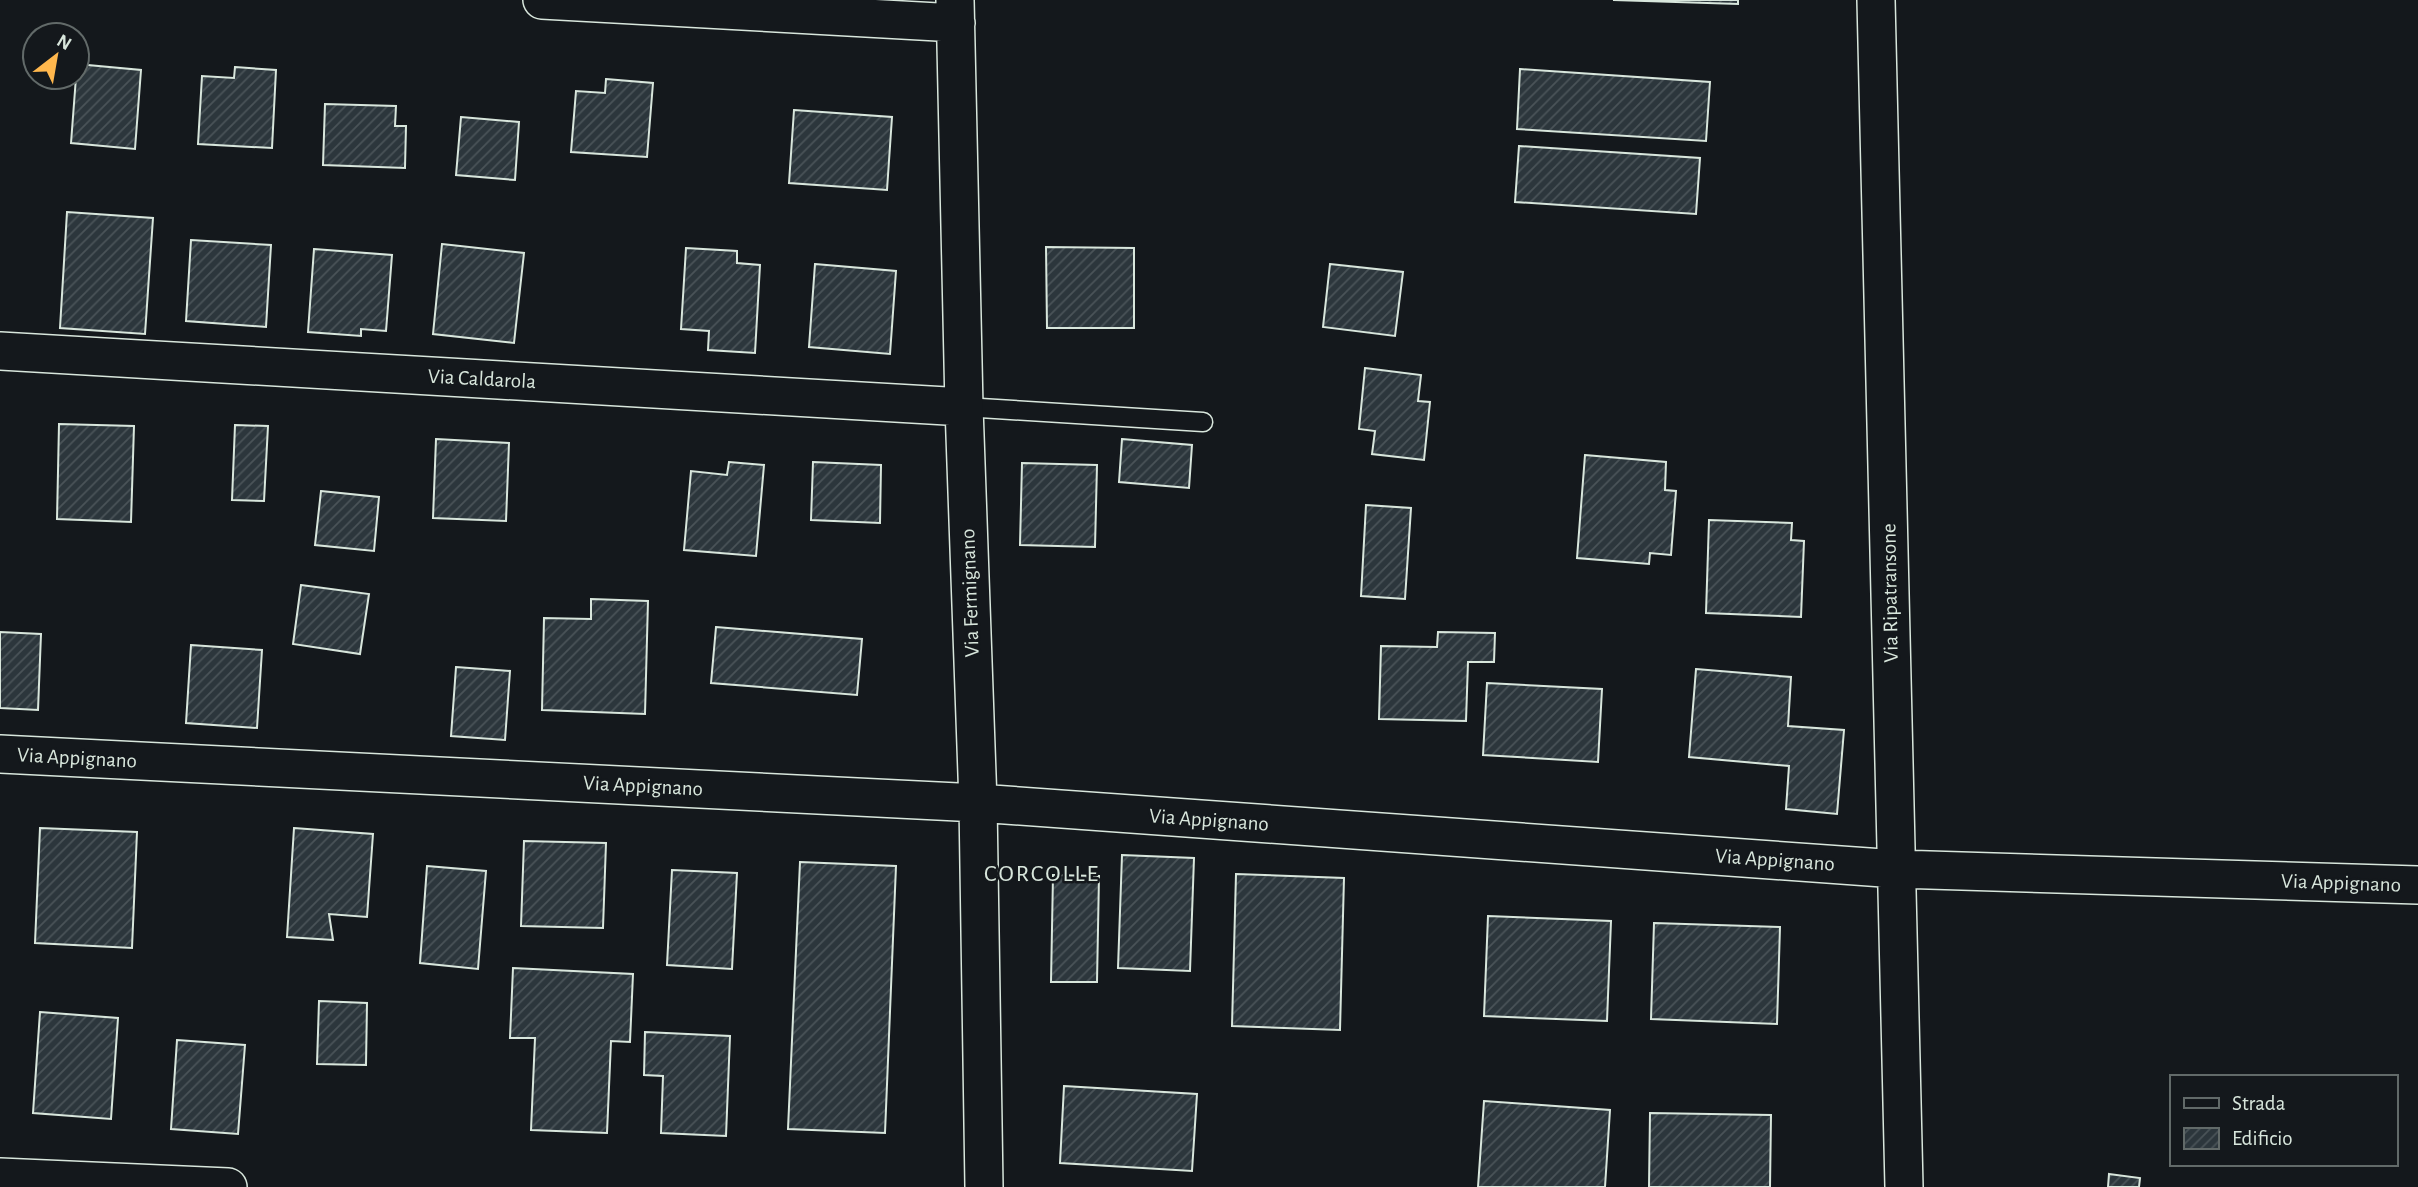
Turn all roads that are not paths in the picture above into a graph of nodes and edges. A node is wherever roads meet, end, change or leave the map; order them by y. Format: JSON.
{"nodes":[{"id":1,"x":541,"y":0,"type":"edge"},
{"id":2,"x":1876,"y":0,"type":"edge"},
{"id":3,"x":956,"y":11,"type":"edge"},
{"id":4,"x":0,"y":351,"type":"edge"},
{"id":5,"x":964,"y":407,"type":"junction"},
{"id":6,"x":1203,"y":422,"type":"dead end"},
{"id":7,"x":0,"y":754,"type":"edge"},
{"id":8,"x":978,"y":803,"type":"junction"},
{"id":9,"x":1897,"y":869,"type":"junction"},
{"id":10,"x":2418,"y":886,"type":"edge"},
{"id":11,"x":0,"y":1177,"type":"edge"},
{"id":12,"x":228,"y":1187,"type":"edge"},
{"id":13,"x":984,"y":1187,"type":"edge"},
{"id":14,"x":1904,"y":1187,"type":"edge"}],
"edges":[{"from":1,"to":3,"type":"street"},
{"from":2,"to":9,"type":"street","name":"Via Ripatransone"},
{"from":3,"to":5,"type":"street","name":"Via Fermignano"},
{"from":4,"to":5,"type":"street","name":"Via Caldarola"},
{"from":5,"to":6,"type":"lane"},
{"from":5,"to":8,"type":"street","name":"Via Fermignano"},
{"from":7,"to":8,"type":"street","name":"Via Appignano"},
{"from":8,"to":9,"type":"street","name":"Via Appignano"},
{"from":8,"to":13,"type":"street","name":"Via Fermignano"},
{"from":9,"to":10,"type":"street","name":"Via Appignano"},
{"from":9,"to":14,"type":"street","name":"Via Ripatransone"},
{"from":11,"to":12,"type":"street"}]}
